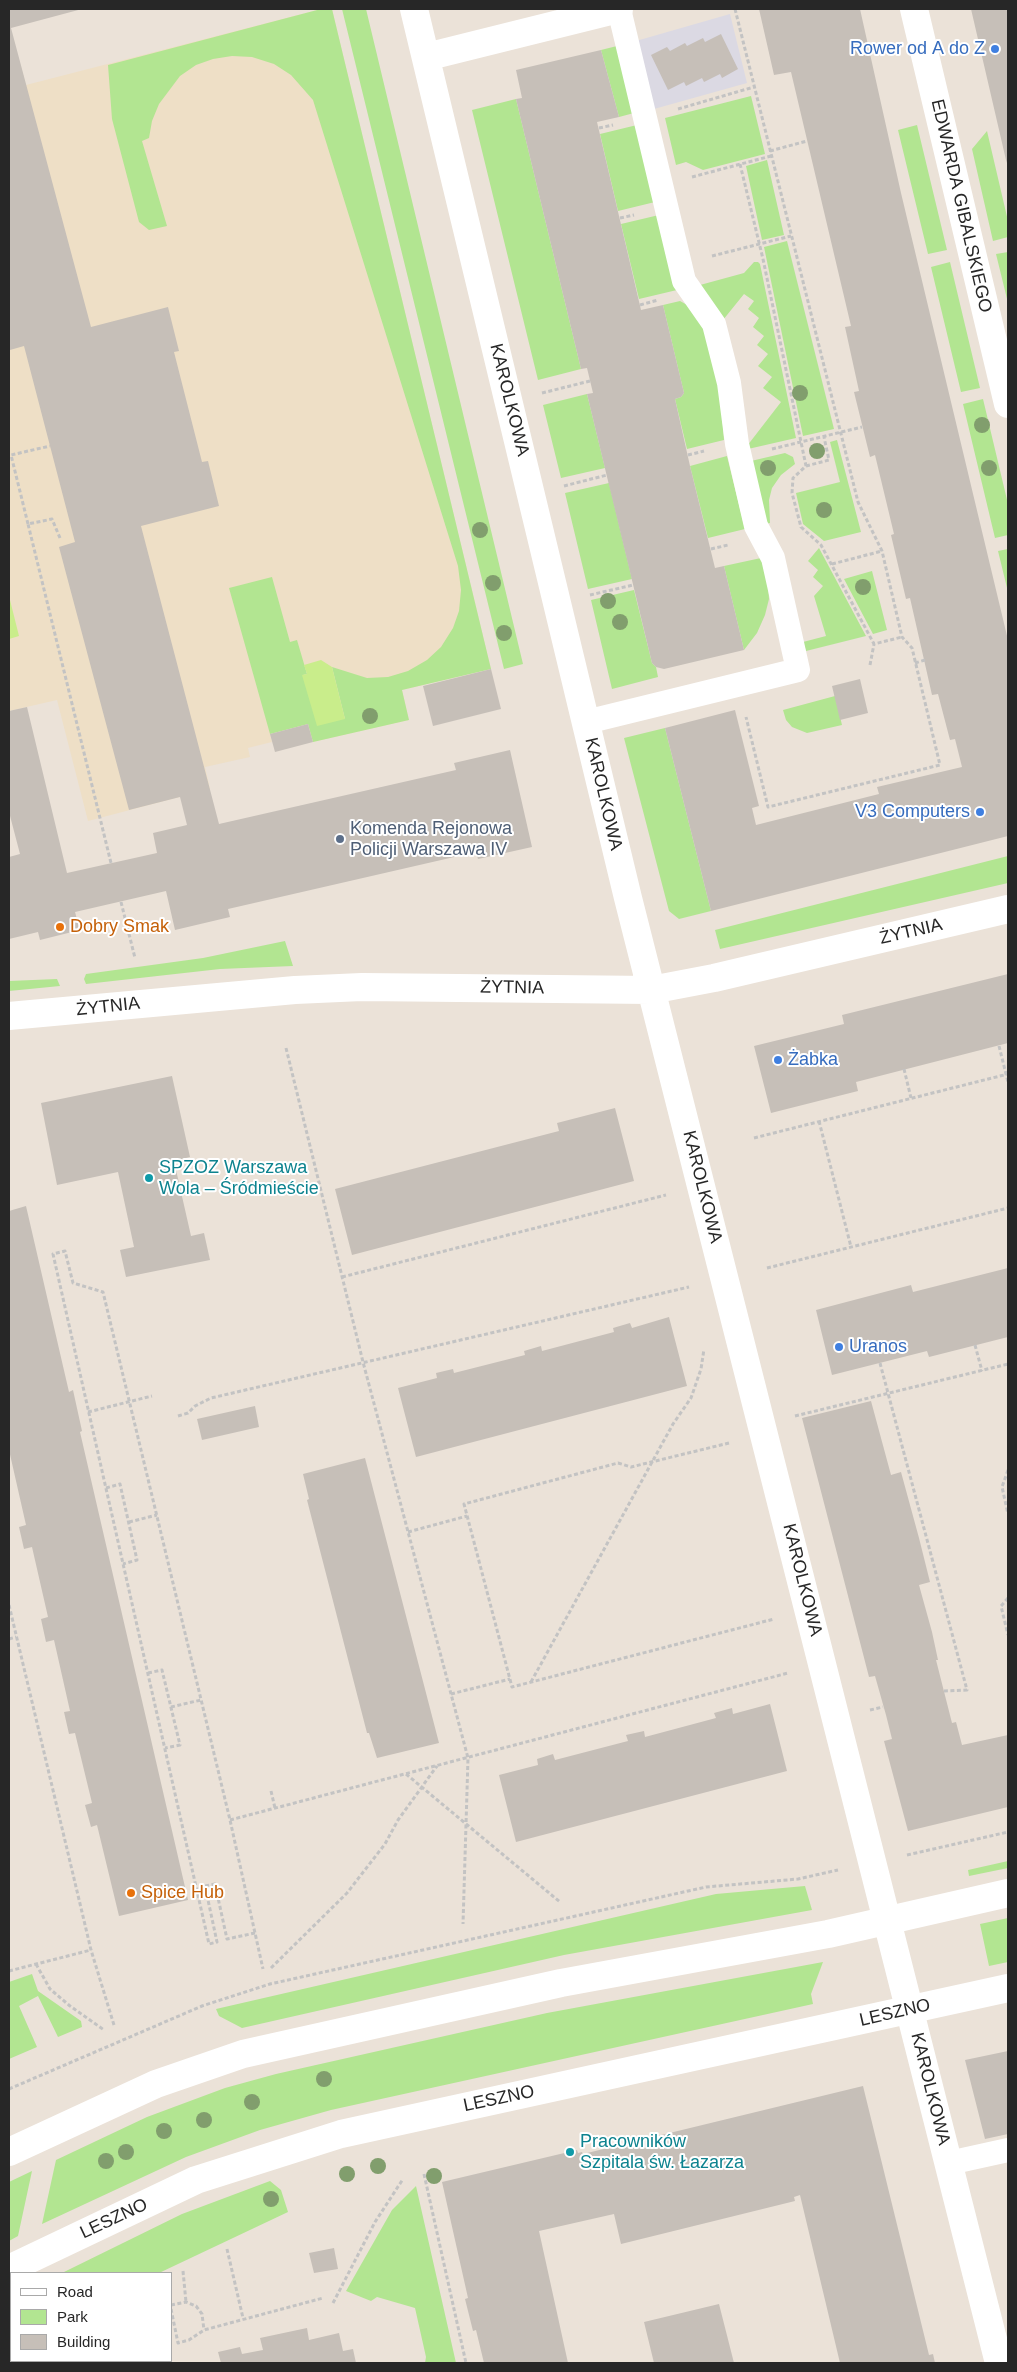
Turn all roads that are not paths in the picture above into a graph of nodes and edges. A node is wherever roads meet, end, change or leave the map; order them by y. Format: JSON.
{"nodes":[{"id":1,"x":414,"y":9,"type":"edge"},
{"id":2,"x":619,"y":9,"type":"edge"},
{"id":3,"x":914,"y":9,"type":"edge"},
{"id":4,"x":426,"y":57,"type":"junction"},
{"id":5,"x":1008,"y":404,"type":"edge"},
{"id":6,"x":586,"y":722,"type":"junction"},
{"id":7,"x":1008,"y":909,"type":"edge"},
{"id":8,"x":651,"y":990,"type":"junction"},
{"id":9,"x":9,"y":1016,"type":"edge"},
{"id":10,"x":1008,"y":1894,"type":"edge"},
{"id":11,"x":888,"y":1920,"type":"junction"},
{"id":12,"x":1008,"y":1988,"type":"edge"},
{"id":13,"x":910,"y":2009,"type":"junction"},
{"id":14,"x":1008,"y":2150,"type":"edge"},
{"id":15,"x":9,"y":2152,"type":"edge"},
{"id":16,"x":949,"y":2163,"type":"junction"},
{"id":17,"x":9,"y":2269,"type":"edge"},
{"id":18,"x":999,"y":2363,"type":"edge"}],
"edges":[{"from":1,"to":4,"type":"street","name":"KAROLKOWA"},
{"from":2,"to":4,"type":"street"},
{"from":2,"to":6,"type":"lane"},
{"from":3,"to":5,"type":"street","name":"EDWARDA GIBALSKIEGO"},
{"from":4,"to":6,"type":"street","name":"KAROLKOWA"},
{"from":6,"to":8,"type":"street","name":"KAROLKOWA"},
{"from":7,"to":8,"type":"street","name":"ŻYTNIA"},
{"from":8,"to":9,"type":"street","name":"ŻYTNIA"},
{"from":8,"to":11,"type":"street","name":"KAROLKOWA"},
{"from":10,"to":11,"type":"street"},
{"from":11,"to":13,"type":"street","name":"KAROLKOWA"},
{"from":11,"to":15,"type":"street"},
{"from":12,"to":13,"type":"street","name":"LESZNO"},
{"from":13,"to":16,"type":"street","name":"KAROLKOWA"},
{"from":13,"to":17,"type":"street","name":"LESZNO"},
{"from":14,"to":16,"type":"lane"},
{"from":16,"to":18,"type":"street","name":"KAROLKOWA"}]}
